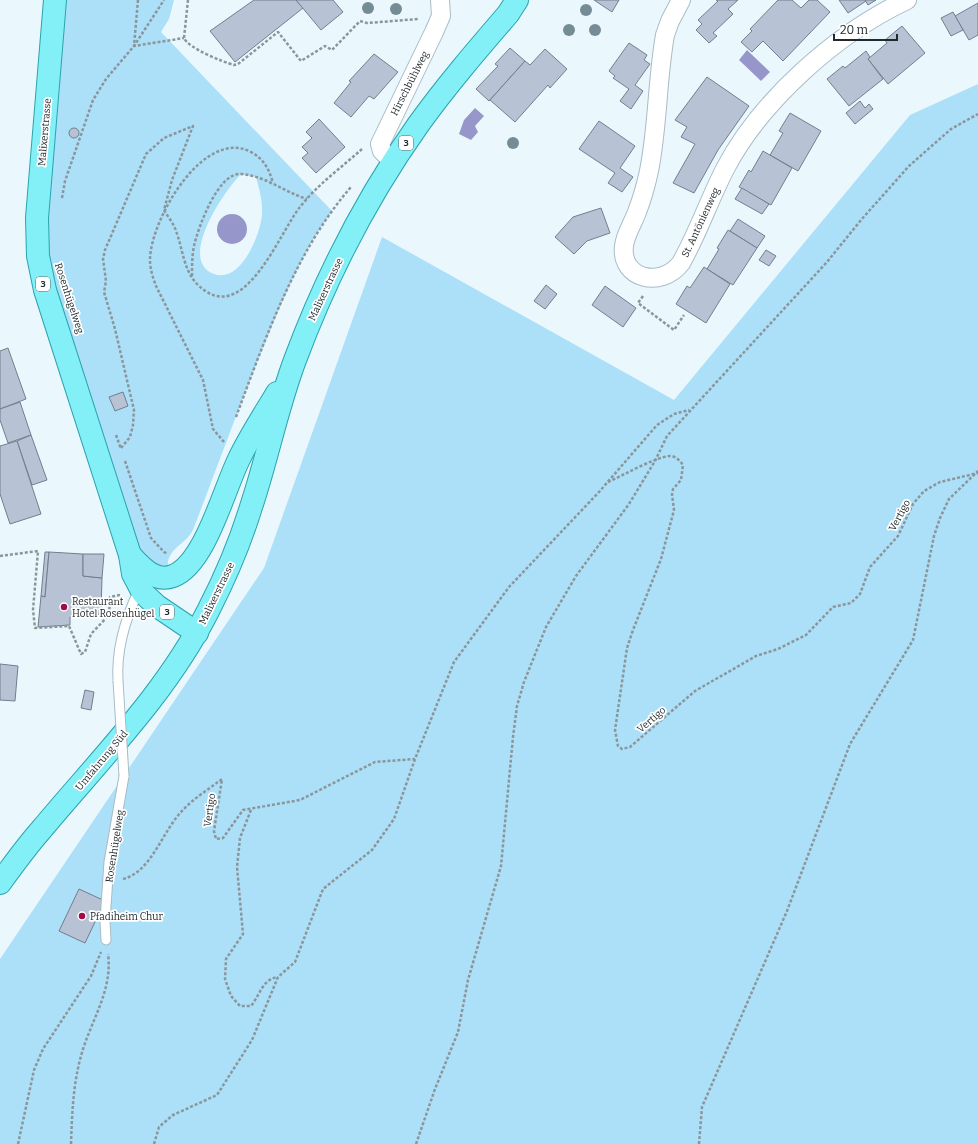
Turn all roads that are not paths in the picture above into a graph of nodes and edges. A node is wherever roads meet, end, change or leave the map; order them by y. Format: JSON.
{"nodes":[{"id":1,"x":56,"y":0,"type":"edge"},
{"id":2,"x":440,"y":0,"type":"edge"},
{"id":3,"x":518,"y":0,"type":"edge"},
{"id":4,"x":681,"y":0,"type":"edge"},
{"id":5,"x":907,"y":0,"type":"edge"},
{"id":6,"x":393,"y":162,"type":"junction"},
{"id":7,"x":294,"y":364,"type":"junction"},
{"id":8,"x":146,"y":581,"type":"junction"},
{"id":9,"x":197,"y":632,"type":"junction"},
{"id":10,"x":0,"y":883,"type":"edge"},
{"id":11,"x":106,"y":940,"type":"road end"}],
"edges":[{"from":1,"to":8,"type":"main road","name":"Malixerstrasse","number":"3"},
{"from":2,"to":6,"type":"street","name":"Hirschbühlweg"},
{"from":3,"to":6,"type":"main road","name":"Malixerstrasse","number":"3"},
{"from":4,"to":5,"type":"street","name":"St. Antönienweg"},
{"from":6,"to":7,"type":"main road","name":"Malixerstrasse","number":"3"},
{"from":7,"to":8,"type":"main road"},
{"from":7,"to":9,"type":"main road","name":"Malixerstrasse","number":"3"},
{"from":8,"to":9,"type":"main road","name":"Malixerstrasse","number":"3"},
{"from":8,"to":11,"type":"lane","name":"Rosenhügelweg","bridge":true},
{"from":9,"to":10,"type":"main road","name":"Umfahrung Süd"}]}
